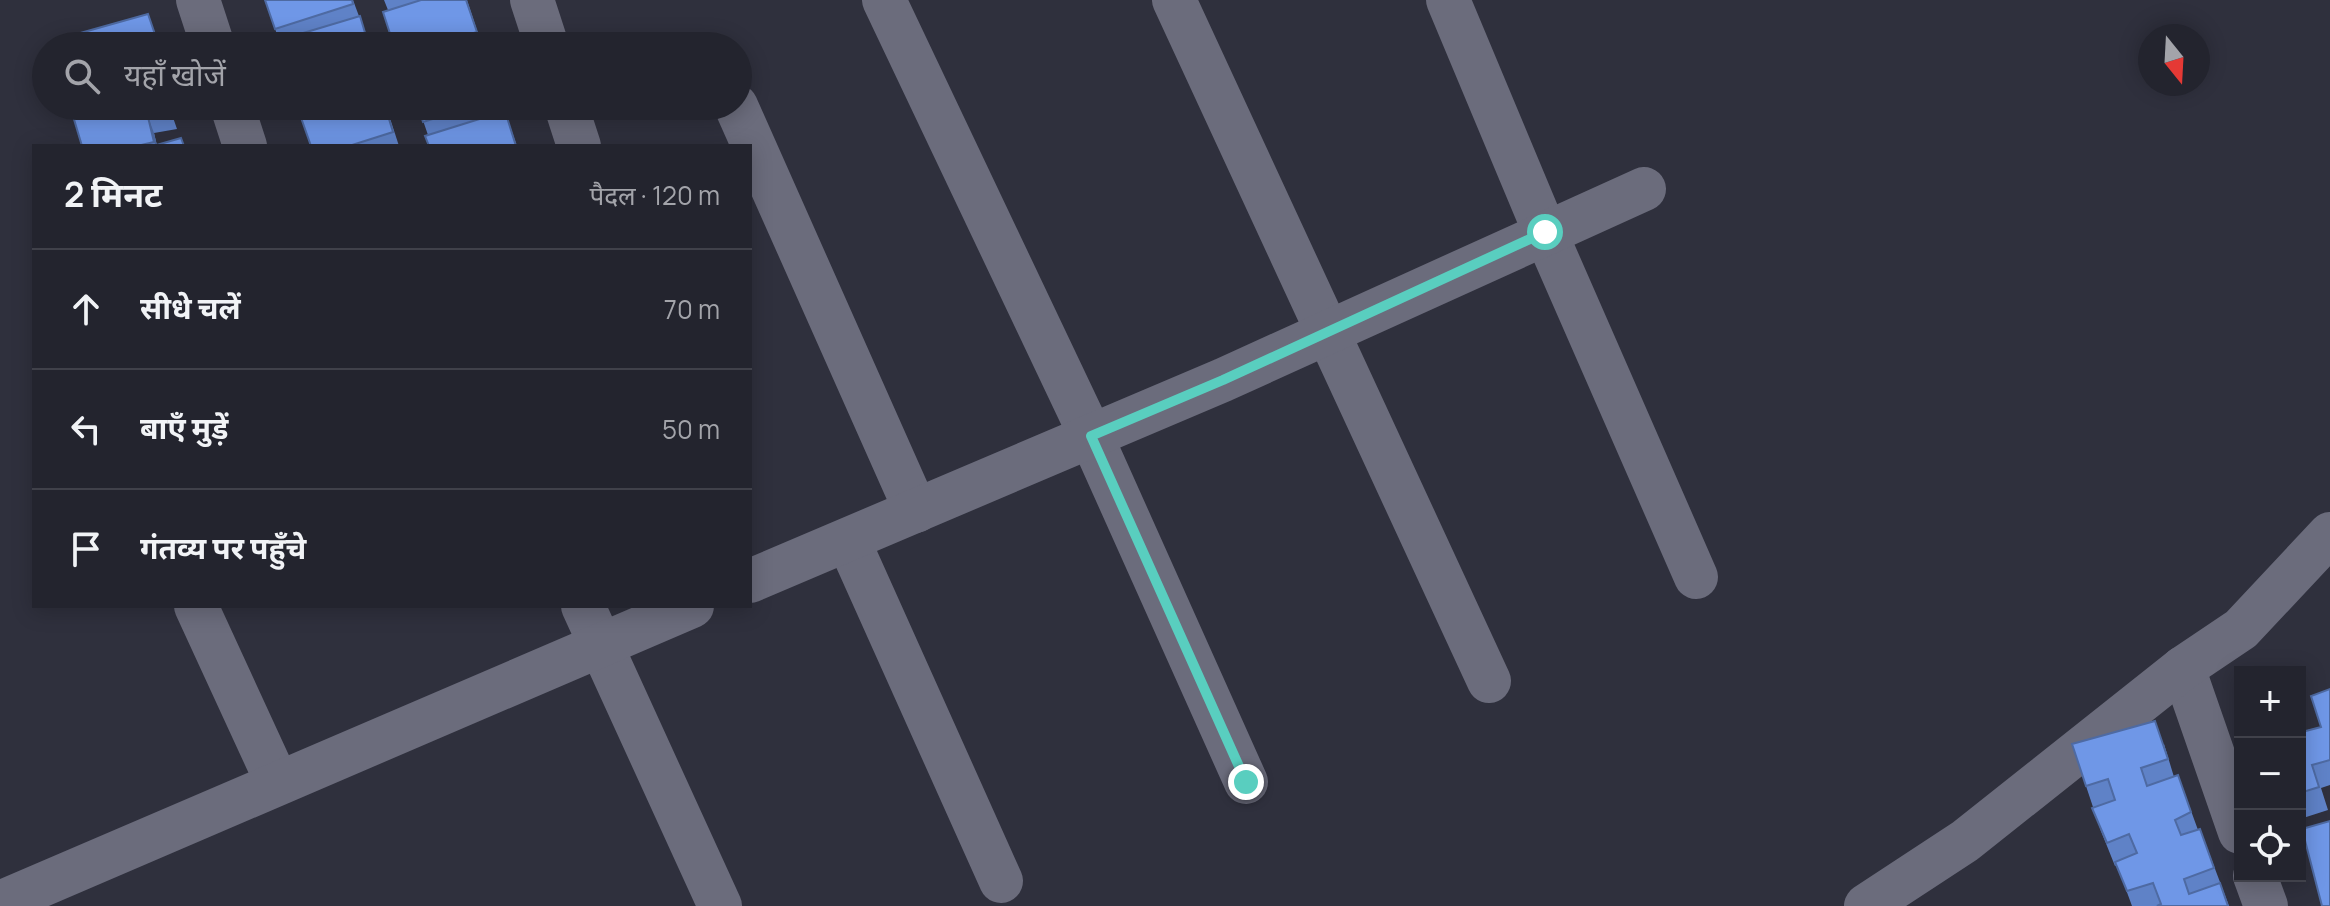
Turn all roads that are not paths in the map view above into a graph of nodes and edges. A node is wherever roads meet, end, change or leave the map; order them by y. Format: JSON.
{"nodes":[{"id":1,"x":198,"y":0,"type":"edge"},
{"id":2,"x":532,"y":0,"type":"edge"},
{"id":3,"x":884,"y":0,"type":"edge"},
{"id":4,"x":1174,"y":0,"type":"edge"},
{"id":5,"x":1448,"y":0,"type":"edge"},
{"id":6,"x":208,"y":32,"type":"edge"},
{"id":7,"x":542,"y":32,"type":"edge"},
{"id":8,"x":237,"y":120,"type":"edge"},
{"id":9,"x":571,"y":120,"type":"edge"},
{"id":10,"x":742,"y":120,"type":"edge"},
{"id":11,"x":244,"y":144,"type":"edge"},
{"id":12,"x":578,"y":144,"type":"edge"},
{"id":13,"x":1644,"y":189,"type":"dead end"},
{"id":14,"x":1545,"y":232,"type":"junction"},
{"id":15,"x":1327,"y":333,"type":"junction"},
{"id":16,"x":1091,"y":436,"type":"junction"},
{"id":17,"x":916,"y":511,"type":"junction"},
{"id":18,"x":2330,"y":534,"type":"edge"},
{"id":19,"x":848,"y":540,"type":"junction"},
{"id":20,"x":1696,"y":577,"type":"dead end"},
{"id":21,"x":752,"y":580,"type":"edge"},
{"id":22,"x":197,"y":608,"type":"edge"},
{"id":23,"x":681,"y":608,"type":"edge"},
{"id":24,"x":592,"y":625,"type":"edge"},
{"id":25,"x":2183,"y":668,"type":"junction"},
{"id":26,"x":1489,"y":681,"type":"dead end"},
{"id":27,"x":277,"y":782,"type":"junction"},
{"id":28,"x":1246,"y":782,"type":"dead end"},
{"id":29,"x":2234,"y":815,"type":"edge"},
{"id":30,"x":1001,"y":881,"type":"dead end"},
{"id":31,"x":2257,"y":882,"type":"edge"},
{"id":32,"x":0,"y":903,"type":"edge"},
{"id":33,"x":720,"y":906,"type":"edge"},
{"id":34,"x":1866,"y":906,"type":"edge"},
{"id":35,"x":2266,"y":906,"type":"edge"}],
"edges":[{"from":1,"to":6,"type":"street"},
{"from":2,"to":7,"type":"street"},
{"from":3,"to":16,"type":"street"},
{"from":4,"to":15,"type":"street"},
{"from":5,"to":14,"type":"street"},
{"from":8,"to":11,"type":"street"},
{"from":9,"to":12,"type":"street"},
{"from":10,"to":17,"type":"street"},
{"from":13,"to":14,"type":"street"},
{"from":14,"to":15,"type":"street"},
{"from":14,"to":20,"type":"street"},
{"from":15,"to":16,"type":"street"},
{"from":15,"to":26,"type":"street"},
{"from":16,"to":17,"type":"street"},
{"from":16,"to":28,"type":"street"},
{"from":17,"to":19,"type":"street"},
{"from":18,"to":25,"type":"street"},
{"from":19,"to":21,"type":"street"},
{"from":19,"to":30,"type":"street"},
{"from":22,"to":27,"type":"street"},
{"from":23,"to":24,"type":"street"},
{"from":24,"to":27,"type":"street"},
{"from":24,"to":33,"type":"street"},
{"from":25,"to":29,"type":"street"},
{"from":25,"to":34,"type":"street"},
{"from":27,"to":32,"type":"street"},
{"from":31,"to":35,"type":"street"}]}
